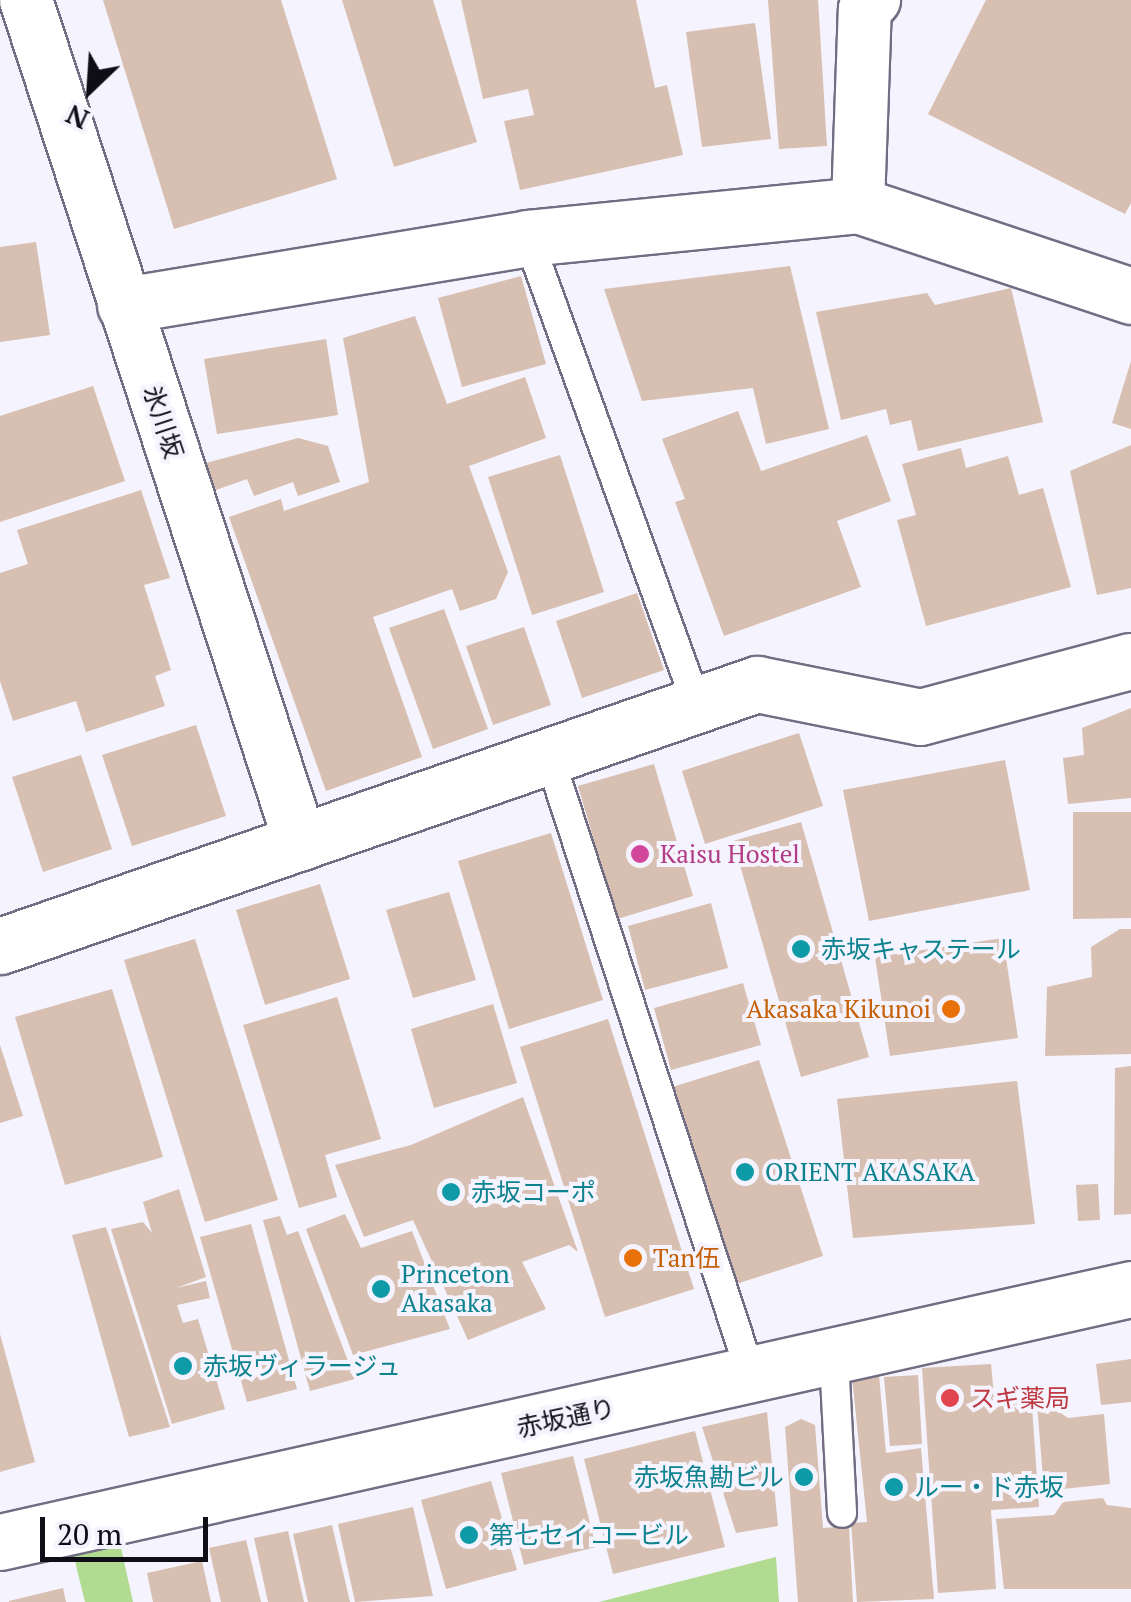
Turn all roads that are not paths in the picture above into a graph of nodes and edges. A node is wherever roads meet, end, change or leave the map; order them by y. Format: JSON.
{"nodes":[{"id":1,"x":26,"y":0,"type":"edge"},
{"id":2,"x":874,"y":0,"type":"edge"},
{"id":3,"x":858,"y":205,"type":"junction"},
{"id":4,"x":528,"y":238,"type":"junction"},
{"id":5,"x":1131,"y":296,"type":"edge"},
{"id":6,"x":126,"y":305,"type":"junction"},
{"id":7,"x":1131,"y":661,"type":"edge"},
{"id":8,"x":697,"y":706,"type":"junction"},
{"id":9,"x":550,"y":759,"type":"junction"},
{"id":10,"x":301,"y":844,"type":"junction"},
{"id":11,"x":0,"y":946,"type":"edge"},
{"id":12,"x":1131,"y":1289,"type":"edge"},
{"id":13,"x":834,"y":1359,"type":"junction"},
{"id":14,"x":752,"y":1378,"type":"junction"},
{"id":15,"x":842,"y":1514,"type":"dead end"},
{"id":16,"x":0,"y":1542,"type":"edge"}],
"edges":[{"from":1,"to":6,"type":"street","name":"氷川坂"},
{"from":2,"to":3,"type":"street"},
{"from":3,"to":4,"type":"street"},
{"from":3,"to":5,"type":"street"},
{"from":4,"to":6,"type":"street"},
{"from":4,"to":8,"type":"lane"},
{"from":6,"to":10,"type":"street","name":"氷川坂"},
{"from":7,"to":8,"type":"street"},
{"from":8,"to":9,"type":"street"},
{"from":9,"to":10,"type":"street"},
{"from":9,"to":14,"type":"lane"},
{"from":10,"to":11,"type":"street"},
{"from":12,"to":13,"type":"street","name":"赤坂通り"},
{"from":13,"to":14,"type":"street","name":"赤坂通り"},
{"from":13,"to":15,"type":"lane"},
{"from":14,"to":16,"type":"street","name":"赤坂通り"}]}
